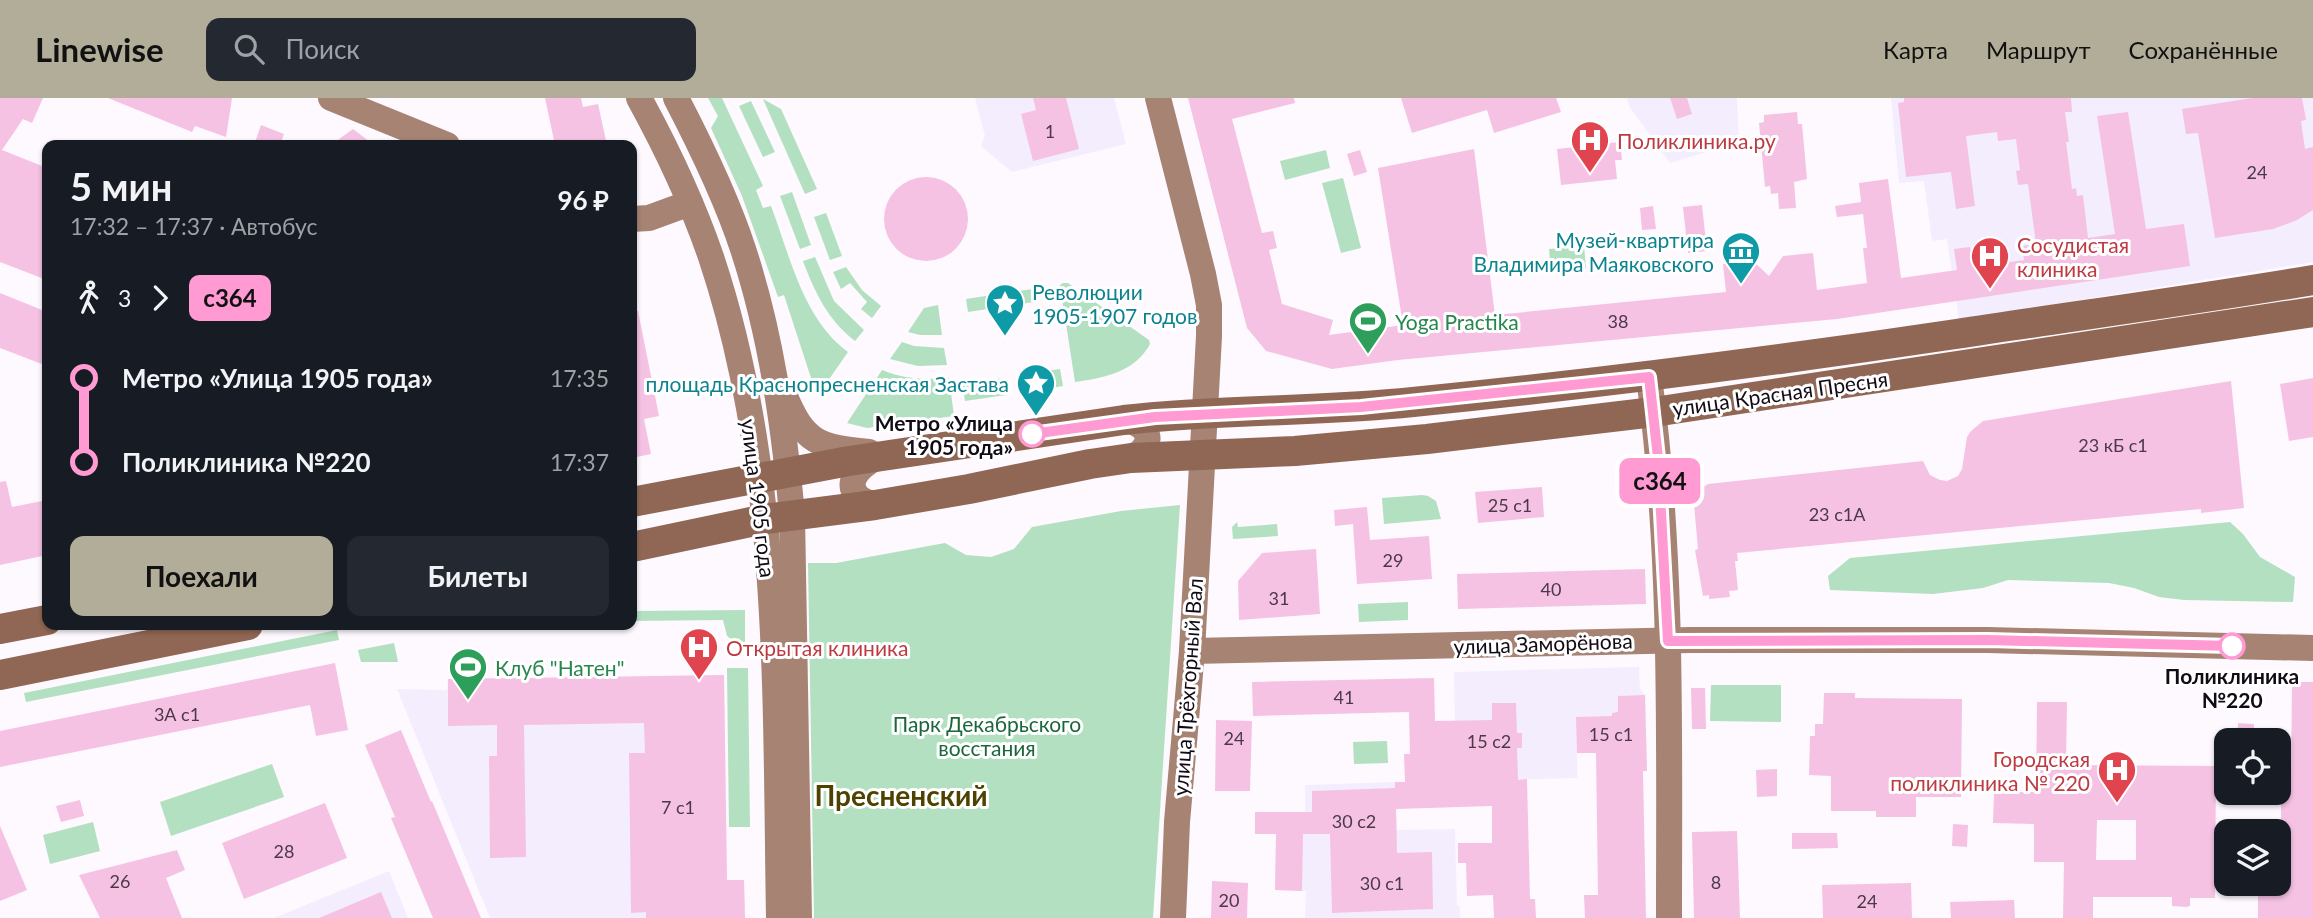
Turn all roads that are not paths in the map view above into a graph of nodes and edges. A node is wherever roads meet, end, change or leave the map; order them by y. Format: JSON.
{"nodes":[{"id":1,"x":331,"y":98,"type":"edge"},
{"id":2,"x":639,"y":98,"type":"edge"},
{"id":3,"x":676,"y":98,"type":"edge"},
{"id":4,"x":1158,"y":98,"type":"edge"},
{"id":5,"x":435,"y":140,"type":"edge"},
{"id":6,"x":709,"y":166,"type":"junction"},
{"id":7,"x":685,"y":191,"type":"junction"},
{"id":8,"x":637,"y":219,"type":"edge"},
{"id":9,"x":2313,"y":280,"type":"edge"},
{"id":10,"x":2313,"y":312,"type":"edge"},
{"id":11,"x":773,"y":367,"type":"junction"},
{"id":12,"x":1649,"y":377,"type":"junction"},
{"id":13,"x":1654,"y":412,"type":"junction"},
{"id":14,"x":1204,"y":414,"type":"junction"},
{"id":15,"x":1124,"y":421,"type":"junction"},
{"id":16,"x":886,"y":455,"type":"junction"},
{"id":17,"x":1202,"y":456,"type":"junction"},
{"id":18,"x":1130,"y":458,"type":"junction"},
{"id":19,"x":788,"y":471,"type":"junction"},
{"id":20,"x":759,"y":477,"type":"junction"},
{"id":21,"x":637,"y":501,"type":"edge"},
{"id":22,"x":875,"y":505,"type":"junction"},
{"id":23,"x":778,"y":517,"type":"junction"},
{"id":24,"x":637,"y":546,"type":"edge"},
{"id":25,"x":42,"y":621,"type":"edge"},
{"id":26,"x":0,"y":629,"type":"edge"},
{"id":27,"x":223,"y":630,"type":"edge"},
{"id":28,"x":1668,"y":641,"type":"junction"},
{"id":29,"x":2313,"y":648,"type":"edge"},
{"id":30,"x":1192,"y":651,"type":"junction"},
{"id":31,"x":0,"y":675,"type":"edge"},
{"id":32,"x":779,"y":918,"type":"edge"},
{"id":33,"x":799,"y":918,"type":"edge"},
{"id":34,"x":1173,"y":918,"type":"edge"},
{"id":35,"x":1669,"y":918,"type":"edge"}],
"edges":[{"from":1,"to":5,"type":"main road"},
{"from":2,"to":7,"type":"main road","name":"улица 1905 года"},
{"from":3,"to":6,"type":"main road","name":"улица 1905 года"},
{"from":4,"to":14,"type":"main road","name":"улица Трёхгорный Вал"},
{"from":6,"to":7,"type":"main road"},
{"from":6,"to":11,"type":"main road","name":"улица 1905 года"},
{"from":7,"to":8,"type":"main road"},
{"from":7,"to":20,"type":"main road","name":"улица 1905 года"},
{"from":9,"to":12,"type":"main road","name":"улица Красная Пресня"},
{"from":10,"to":13,"type":"main road","name":"улица Красная Пресня"},
{"from":11,"to":16,"type":"main road"},
{"from":11,"to":19,"type":"main road","name":"улица 1905 года"},
{"from":12,"to":13,"type":"main road"},
{"from":12,"to":14,"type":"main road","name":"улица Красная Пресня"},
{"from":13,"to":17,"type":"main road","name":"улица Красная Пресня"},
{"from":13,"to":28,"type":"main road"},
{"from":14,"to":15,"type":"main road"},
{"from":14,"to":17,"type":"main road","name":"улица Трёхгорный Вал"},
{"from":15,"to":16,"type":"main road"},
{"from":15,"to":18,"type":"main road"},
{"from":16,"to":19,"type":"main road"},
{"from":16,"to":22,"type":"main road"},
{"from":17,"to":18,"type":"main road"},
{"from":17,"to":30,"type":"main road","name":"улица Трёхгорный Вал"},
{"from":18,"to":22,"type":"main road"},
{"from":19,"to":20,"type":"main road"},
{"from":19,"to":23,"type":"main road","name":"улица 1905 года"},
{"from":20,"to":21,"type":"main road"},
{"from":20,"to":23,"type":"main road","name":"улица 1905 года"},
{"from":22,"to":23,"type":"main road"},
{"from":23,"to":24,"type":"main road"},
{"from":23,"to":32,"type":"main road","name":"улица 1905 года"},
{"from":23,"to":33,"type":"main road","name":"улица 1905 года"},
{"from":25,"to":26,"type":"main road"},
{"from":27,"to":31,"type":"main road"},
{"from":28,"to":29,"type":"main road","name":"улица Заморёнова"},
{"from":28,"to":30,"type":"main road","name":"улица Заморёнова"},
{"from":28,"to":35,"type":"main road"},
{"from":30,"to":34,"type":"main road","name":"улица Трёхгорный Вал"}]}
